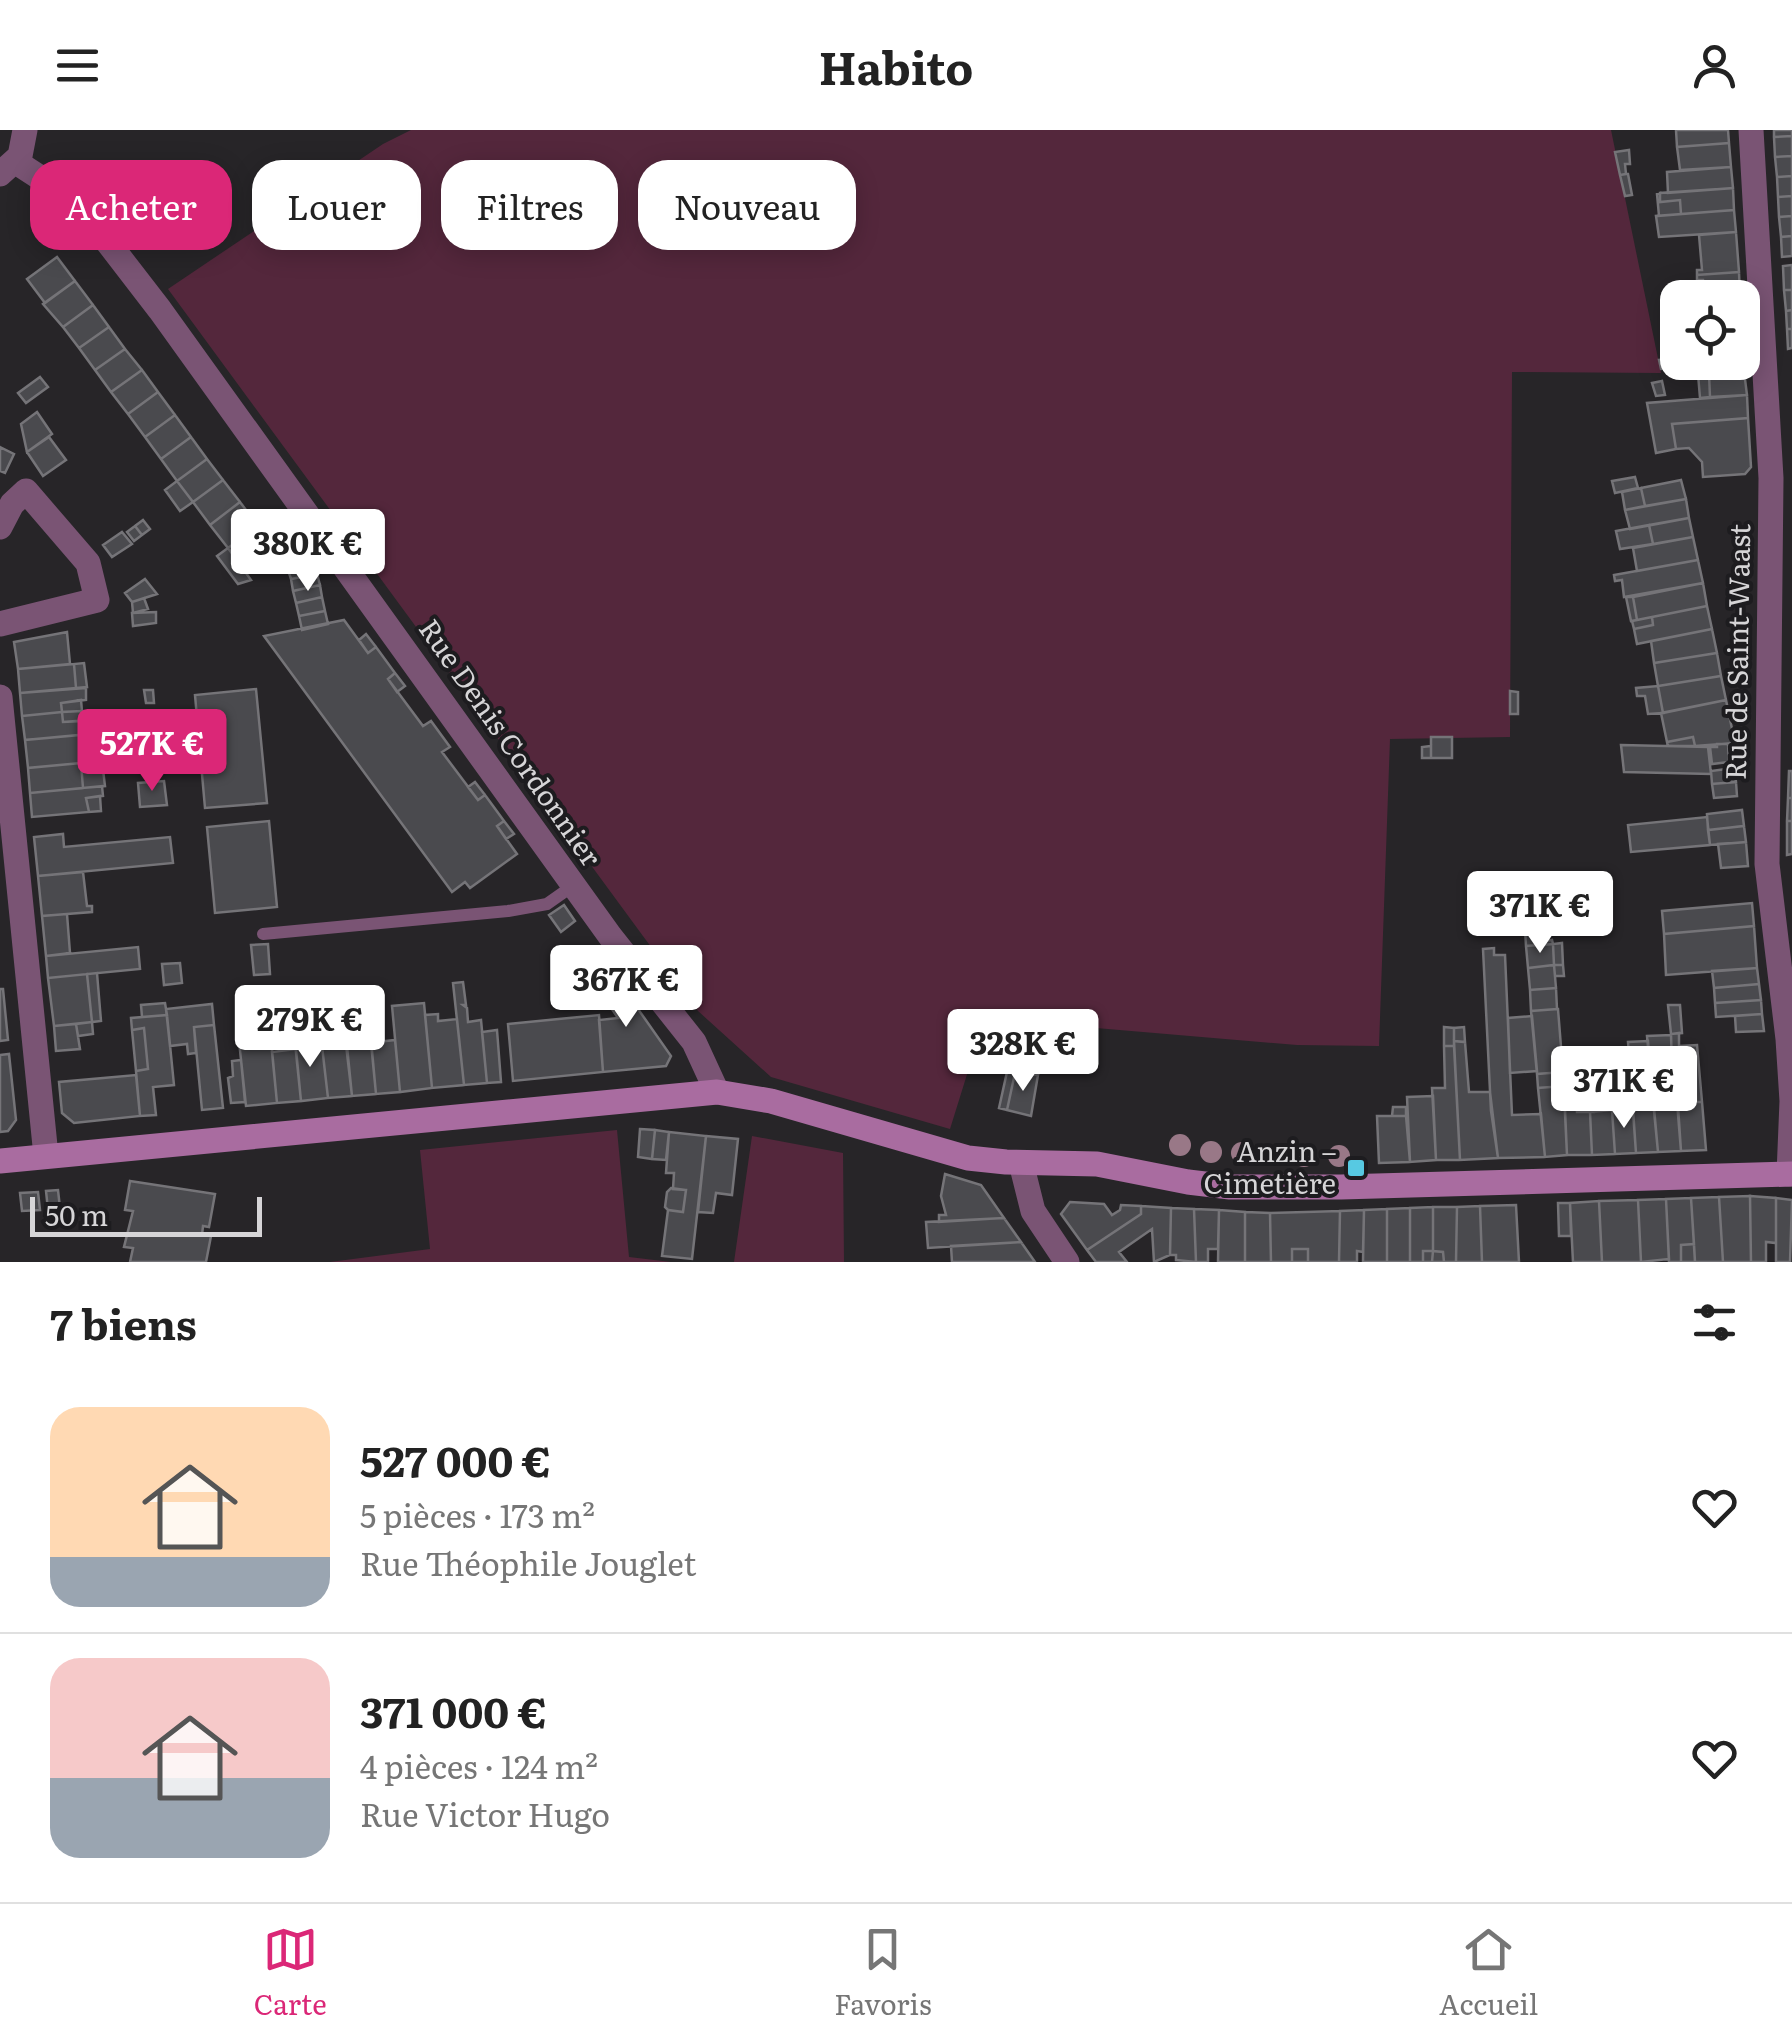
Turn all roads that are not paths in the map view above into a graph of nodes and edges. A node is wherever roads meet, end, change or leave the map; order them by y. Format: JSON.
{"nodes":[{"id":1,"x":25,"y":130,"type":"edge"},
{"id":2,"x":1751,"y":130,"type":"edge"},
{"id":3,"x":8,"y":168,"type":"edge"},
{"id":4,"x":0,"y":527,"type":"edge"},
{"id":5,"x":0,"y":624,"type":"edge"},
{"id":6,"x":0,"y":697,"type":"edge"},
{"id":7,"x":574,"y":885,"type":"junction"},
{"id":8,"x":263,"y":934,"type":"dead end"},
{"id":9,"x":716,"y":1092,"type":"junction"},
{"id":10,"x":46,"y":1156,"type":"junction"},
{"id":11,"x":0,"y":1160,"type":"edge"},
{"id":12,"x":1022,"y":1163,"type":"junction"},
{"id":13,"x":1791,"y":1174,"type":"edge"},
{"id":14,"x":1067,"y":1262,"type":"edge"}],
"edges":[{"from":1,"to":3,"type":"street"},
{"from":2,"to":13,"type":"street","name":"Rue de Saint-Waast"},
{"from":3,"to":7,"type":"street","name":"Rue Denis Cordonnier"},
{"from":4,"to":5,"type":"street"},
{"from":6,"to":10,"type":"street"},
{"from":7,"to":8,"type":"lane"},
{"from":7,"to":9,"type":"street","name":"Rue Denis Cordonnier"},
{"from":9,"to":10,"type":"street"},
{"from":9,"to":12,"type":"street"},
{"from":10,"to":11,"type":"street"},
{"from":12,"to":13,"type":"street"},
{"from":12,"to":14,"type":"street"}]}
